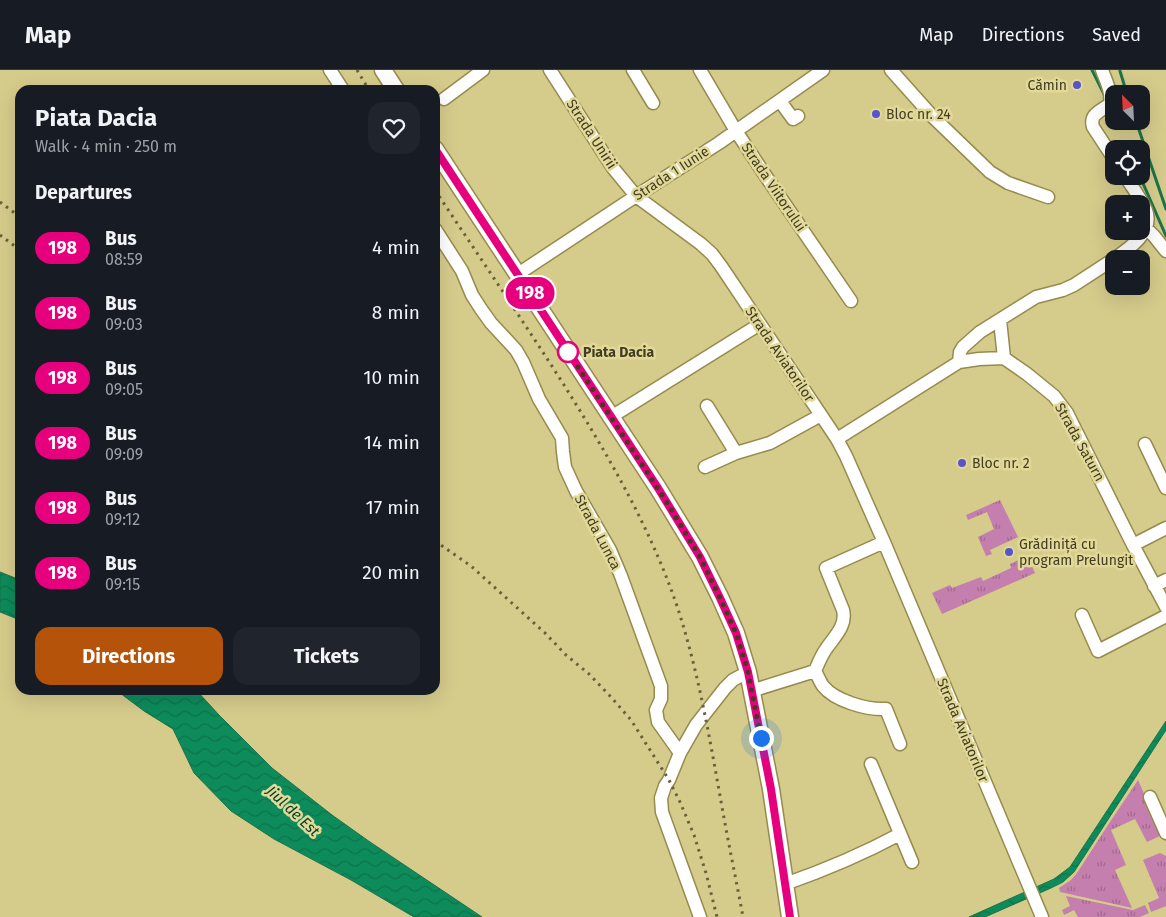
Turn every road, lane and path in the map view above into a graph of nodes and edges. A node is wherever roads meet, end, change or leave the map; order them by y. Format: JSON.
{"nodes":[{"id":1,"x":330,"y":70,"type":"edge"},
{"id":2,"x":383,"y":70,"type":"edge"},
{"id":3,"x":483,"y":70,"type":"edge"},
{"id":4,"x":550,"y":70,"type":"edge"},
{"id":5,"x":633,"y":70,"type":"edge"},
{"id":6,"x":700,"y":70,"type":"edge"},
{"id":7,"x":823,"y":70,"type":"edge"},
{"id":8,"x":891,"y":70,"type":"edge"},
{"id":9,"x":1102,"y":70,"type":"edge"},
{"id":10,"x":340,"y":85,"type":"edge"},
{"id":11,"x":393,"y":85,"type":"edge"},
{"id":12,"x":444,"y":99,"type":"dead end"},
{"id":13,"x":780,"y":101,"type":"junction"},
{"id":14,"x":654,"y":103,"type":"dead end"},
{"id":15,"x":798,"y":116,"type":"dead end"},
{"id":16,"x":736,"y":131,"type":"junction"},
{"id":17,"x":1105,"y":145,"type":"edge"},
{"id":18,"x":440,"y":157,"type":"edge"},
{"id":19,"x":636,"y":196,"type":"junction"},
{"id":20,"x":1048,"y":197,"type":"dead end"},
{"id":21,"x":1150,"y":233,"type":"edge"},
{"id":22,"x":440,"y":237,"type":"edge"},
{"id":23,"x":1139,"y":240,"type":"edge"},
{"id":24,"x":1126,"y":250,"type":"edge"},
{"id":25,"x":1166,"y":251,"type":"edge"},
{"id":26,"x":1105,"y":265,"type":"edge"},
{"id":27,"x":518,"y":274,"type":"junction"},
{"id":28,"x":851,"y":301,"type":"dead end"},
{"id":29,"x":1000,"y":320,"type":"junction"},
{"id":30,"x":760,"y":324,"type":"junction"},
{"id":31,"x":1004,"y":358,"type":"junction"},
{"id":32,"x":959,"y":362,"type":"junction"},
{"id":33,"x":706,"y":406,"type":"dead end"},
{"id":34,"x":821,"y":415,"type":"junction"},
{"id":35,"x":611,"y":417,"type":"junction"},
{"id":36,"x":838,"y":439,"type":"junction"},
{"id":37,"x":1145,"y":444,"type":"dead end"},
{"id":38,"x":736,"y":453,"type":"junction"},
{"id":39,"x":705,"y":468,"type":"dead end"},
{"id":40,"x":1166,"y":488,"type":"edge"},
{"id":41,"x":1166,"y":528,"type":"edge"},
{"id":42,"x":884,"y":542,"type":"junction"},
{"id":43,"x":1133,"y":544,"type":"junction"},
{"id":44,"x":1160,"y":583,"type":"edge"},
{"id":45,"x":1166,"y":606,"type":"edge"},
{"id":46,"x":1082,"y":615,"type":"dead end"},
{"id":47,"x":1166,"y":616,"type":"edge"},
{"id":48,"x":815,"y":671,"type":"junction"},
{"id":49,"x":748,"y":672,"type":"junction"},
{"id":50,"x":751,"y":691,"type":"junction"},
{"id":51,"x":900,"y":744,"type":"dead end"},
{"id":52,"x":680,"y":752,"type":"junction"},
{"id":53,"x":871,"y":764,"type":"dead end"},
{"id":54,"x":1150,"y":796,"type":"dead end"},
{"id":55,"x":1166,"y":833,"type":"edge"},
{"id":56,"x":900,"y":834,"type":"junction"},
{"id":57,"x":912,"y":862,"type":"dead end"},
{"id":58,"x":785,"y":884,"type":"junction"},
{"id":59,"x":700,"y":917,"type":"edge"},
{"id":60,"x":790,"y":917,"type":"edge"},
{"id":61,"x":1042,"y":917,"type":"edge"}],
"edges":[{"from":1,"to":10,"type":"street"},
{"from":2,"to":11,"type":"main road"},
{"from":3,"to":12,"type":"street"},
{"from":4,"to":19,"type":"street","name":"Strada Unirii"},
{"from":5,"to":14,"type":"street"},
{"from":6,"to":16,"type":"street","name":"Strada Viitorului"},
{"from":7,"to":13,"type":"street","name":"Strada 1 Iunie"},
{"from":8,"to":20,"type":"street"},
{"from":9,"to":17,"type":"street"},
{"from":13,"to":15,"type":"street"},
{"from":13,"to":16,"type":"street","name":"Strada 1 Iunie"},
{"from":16,"to":19,"type":"street","name":"Strada 1 Iunie"},
{"from":16,"to":28,"type":"street","name":"Strada Viitorului"},
{"from":18,"to":27,"type":"main road"},
{"from":19,"to":27,"type":"street","name":"Strada 1 Iunie"},
{"from":19,"to":30,"type":"street","name":"Strada Aviatorilor"},
{"from":21,"to":25,"type":"street"},
{"from":22,"to":52,"type":"street","name":"Strada Lunca"},
{"from":23,"to":24,"type":"street"},
{"from":26,"to":29,"type":"street"},
{"from":27,"to":35,"type":"main road"},
{"from":29,"to":31,"type":"street"},
{"from":29,"to":32,"type":"street"},
{"from":30,"to":34,"type":"street","name":"Strada Aviatorilor"},
{"from":30,"to":35,"type":"street"},
{"from":31,"to":32,"type":"street"},
{"from":31,"to":43,"type":"street","name":"Strada Saturn"},
{"from":32,"to":36,"type":"street"},
{"from":33,"to":38,"type":"street"},
{"from":34,"to":36,"type":"street","name":"Strada Aviatorilor"},
{"from":34,"to":38,"type":"street"},
{"from":35,"to":49,"type":"main road"},
{"from":36,"to":42,"type":"street","name":"Strada Aviatorilor"},
{"from":37,"to":40,"type":"street"},
{"from":38,"to":39,"type":"street"},
{"from":41,"to":43,"type":"street"},
{"from":42,"to":48,"type":"street"},
{"from":42,"to":61,"type":"street","name":"Strada Aviatorilor"},
{"from":43,"to":44,"type":"street","name":"Strada Saturn"},
{"from":44,"to":45,"type":"street","name":"Strada Saturn"},
{"from":46,"to":47,"type":"street"},
{"from":48,"to":50,"type":"street"},
{"from":48,"to":51,"type":"street"},
{"from":49,"to":50,"type":"main road"},
{"from":49,"to":52,"type":"street"},
{"from":50,"to":58,"type":"main road"},
{"from":52,"to":59,"type":"street"},
{"from":53,"to":56,"type":"street"},
{"from":54,"to":55,"type":"street"},
{"from":56,"to":57,"type":"street"},
{"from":56,"to":58,"type":"street"},
{"from":58,"to":60,"type":"main road"}]}
